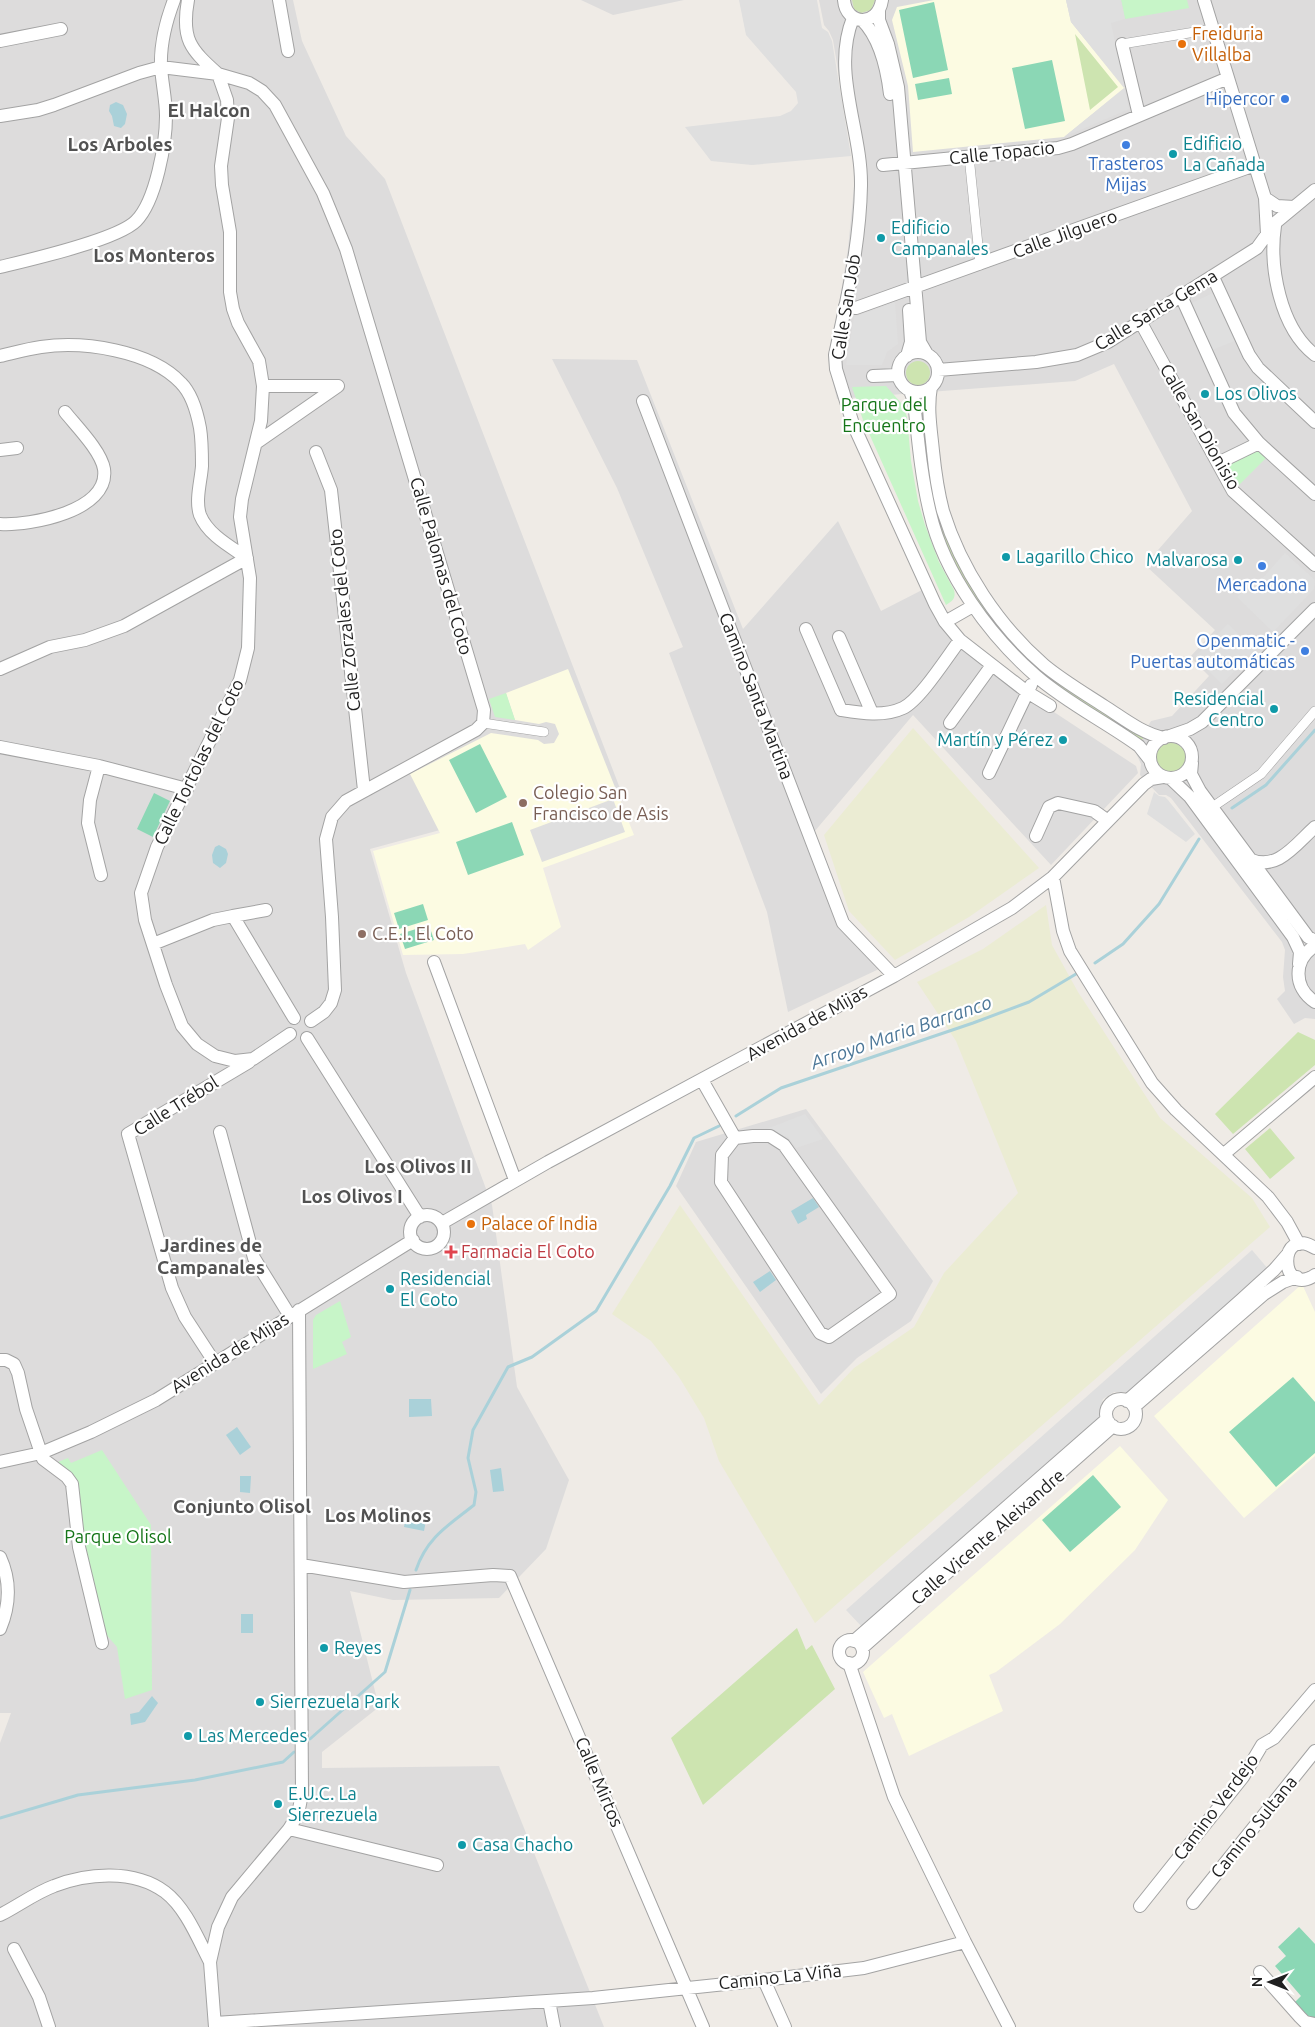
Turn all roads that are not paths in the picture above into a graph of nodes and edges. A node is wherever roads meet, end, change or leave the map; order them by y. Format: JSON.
{"nodes":[{"id":1,"x":174,"y":0,"type":"edge"},
{"id":2,"x":188,"y":0,"type":"edge"},
{"id":3,"x":279,"y":0,"type":"edge"},
{"id":4,"x":844,"y":0,"type":"edge"},
{"id":5,"x":1204,"y":0,"type":"edge"},
{"id":6,"x":882,"y":3,"type":"edge"},
{"id":7,"x":858,"y":19,"type":"junction"},
{"id":8,"x":61,"y":29,"type":"dead end"},
{"id":9,"x":1213,"y":29,"type":"junction"},
{"id":10,"x":0,"y":41,"type":"edge"},
{"id":11,"x":1122,"y":44,"type":"joint"},
{"id":12,"x":288,"y":51,"type":"dead end"},
{"id":13,"x":161,"y":67,"type":"junction"},
{"id":14,"x":218,"y":74,"type":"junction"},
{"id":15,"x":1228,"y":78,"type":"junction"},
{"id":16,"x":1139,"y":115,"type":"junction"},
{"id":17,"x":0,"y":116,"type":"edge"},
{"id":18,"x":969,"y":156,"type":"junction"},
{"id":19,"x":901,"y":163,"type":"junction"},
{"id":20,"x":883,"y":165,"type":"dead end"},
{"id":21,"x":1255,"y":165,"type":"junction"},
{"id":22,"x":1315,"y":190,"type":"edge"},
{"id":23,"x":1265,"y":198,"type":"junction"},
{"id":24,"x":1294,"y":207,"type":"junction"},
{"id":25,"x":1275,"y":223,"type":"junction"},
{"id":26,"x":1267,"y":234,"type":"junction"},
{"id":27,"x":1260,"y":246,"type":"junction"},
{"id":28,"x":1273,"y":251,"type":"junction"},
{"id":29,"x":980,"y":265,"type":"junction"},
{"id":30,"x":0,"y":267,"type":"edge"},
{"id":31,"x":1213,"y":277,"type":"junction"},
{"id":32,"x":911,"y":288,"type":"junction"},
{"id":33,"x":1181,"y":296,"type":"junction"},
{"id":34,"x":845,"y":306,"type":"junction"},
{"id":35,"x":1140,"y":321,"type":"junction"},
{"id":36,"x":1314,"y":353,"type":"edge"},
{"id":37,"x":927,"y":354,"type":"junction"},
{"id":38,"x":0,"y":356,"type":"edge"},
{"id":39,"x":907,"y":356,"type":"junction"},
{"id":40,"x":938,"y":370,"type":"junction"},
{"id":41,"x":898,"y":375,"type":"junction"},
{"id":42,"x":873,"y":376,"type":"dead end"},
{"id":43,"x":263,"y":386,"type":"junction"},
{"id":44,"x":931,"y":388,"type":"junction"},
{"id":45,"x":910,"y":391,"type":"junction"},
{"id":46,"x":643,"y":401,"type":"dead end"},
{"id":47,"x":66,"y":412,"type":"dead end"},
{"id":48,"x":1315,"y":422,"type":"edge"},
{"id":49,"x":256,"y":443,"type":"junction"},
{"id":50,"x":1259,"y":443,"type":"junction"},
{"id":51,"x":17,"y":448,"type":"dead end"},
{"id":52,"x":0,"y":450,"type":"edge"},
{"id":53,"x":316,"y":452,"type":"dead end"},
{"id":54,"x":1218,"y":463,"type":"junction"},
{"id":55,"x":1315,"y":494,"type":"edge"},
{"id":56,"x":0,"y":524,"type":"edge"},
{"id":57,"x":248,"y":558,"type":"junction"},
{"id":58,"x":1315,"y":564,"type":"edge"},
{"id":59,"x":973,"y":606,"type":"junction"},
{"id":60,"x":1315,"y":609,"type":"edge"},
{"id":61,"x":945,"y":622,"type":"junction"},
{"id":62,"x":806,"y":629,"type":"dead end"},
{"id":63,"x":839,"y":637,"type":"dead end"},
{"id":64,"x":960,"y":640,"type":"junction"},
{"id":65,"x":992,"y":665,"type":"junction"},
{"id":66,"x":0,"y":669,"type":"edge"},
{"id":67,"x":1036,"y":676,"type":"junction"},
{"id":68,"x":1028,"y":692,"type":"junction"},
{"id":69,"x":1050,"y":706,"type":"dead end"},
{"id":70,"x":1315,"y":711,"type":"edge"},
{"id":71,"x":872,"y":713,"type":"junction"},
{"id":72,"x":1202,"y":722,"type":"junction"},
{"id":73,"x":483,"y":723,"type":"junction"},
{"id":74,"x":950,"y":723,"type":"dead end"},
{"id":75,"x":544,"y":732,"type":"dead end"},
{"id":76,"x":1167,"y":737,"type":"junction"},
{"id":77,"x":0,"y":747,"type":"edge"},
{"id":78,"x":1192,"y":759,"type":"junction"},
{"id":79,"x":1150,"y":761,"type":"junction"},
{"id":80,"x":98,"y":766,"type":"junction"},
{"id":81,"x":989,"y":773,"type":"dead end"},
{"id":82,"x":1167,"y":778,"type":"junction"},
{"id":83,"x":1144,"y":784,"type":"junction"},
{"id":84,"x":187,"y":789,"type":"junction"},
{"id":85,"x":364,"y":790,"type":"junction"},
{"id":86,"x":1211,"y":808,"type":"junction"},
{"id":87,"x":1108,"y":821,"type":"junction"},
{"id":88,"x":1315,"y":828,"type":"edge"},
{"id":89,"x":1036,"y":836,"type":"dead end"},
{"id":90,"x":1249,"y":859,"type":"junction"},
{"id":91,"x":101,"y":874,"type":"dead end"},
{"id":92,"x":1053,"y":877,"type":"junction"},
{"id":93,"x":266,"y":910,"type":"dead end"},
{"id":94,"x":233,"y":916,"type":"junction"},
{"id":95,"x":1315,"y":941,"type":"edge"},
{"id":96,"x":153,"y":944,"type":"junction"},
{"id":97,"x":1315,"y":946,"type":"edge"},
{"id":98,"x":434,"y":962,"type":"dead end"},
{"id":99,"x":1299,"y":964,"type":"junction"},
{"id":100,"x":894,"y":976,"type":"junction"},
{"id":101,"x":1315,"y":1002,"type":"edge"},
{"id":102,"x":294,"y":1018,"type":"junction"},
{"id":103,"x":311,"y":1021,"type":"junction"},
{"id":104,"x":290,"y":1034,"type":"junction"},
{"id":105,"x":308,"y":1038,"type":"junction"},
{"id":106,"x":253,"y":1059,"type":"junction"},
{"id":107,"x":1315,"y":1077,"type":"edge"},
{"id":108,"x":702,"y":1080,"type":"junction"},
{"id":109,"x":220,"y":1132,"type":"dead end"},
{"id":110,"x":735,"y":1138,"type":"junction"},
{"id":111,"x":1224,"y":1154,"type":"junction"},
{"id":112,"x":515,"y":1180,"type":"junction"},
{"id":113,"x":420,"y":1217,"type":"junction"},
{"id":114,"x":442,"y":1224,"type":"junction"},
{"id":115,"x":413,"y":1240,"type":"junction"},
{"id":116,"x":1299,"y":1244,"type":"junction"},
{"id":117,"x":1315,"y":1248,"type":"edge"},
{"id":118,"x":1287,"y":1255,"type":"junction"},
{"id":119,"x":1297,"y":1278,"type":"junction"},
{"id":120,"x":1314,"y":1279,"type":"edge"},
{"id":121,"x":295,"y":1313,"type":"junction"},
{"id":122,"x":0,"y":1360,"type":"edge"},
{"id":123,"x":215,"y":1363,"type":"junction"},
{"id":124,"x":1131,"y":1404,"type":"junction"},
{"id":125,"x":1110,"y":1423,"type":"junction"},
{"id":126,"x":41,"y":1453,"type":"junction"},
{"id":127,"x":0,"y":1462,"type":"edge"},
{"id":128,"x":0,"y":1557,"type":"edge"},
{"id":129,"x":301,"y":1565,"type":"junction"},
{"id":130,"x":0,"y":1629,"type":"edge"},
{"id":131,"x":102,"y":1643,"type":"dead end"},
{"id":132,"x":858,"y":1644,"type":"junction"},
{"id":133,"x":849,"y":1663,"type":"junction"},
{"id":134,"x":1315,"y":1690,"type":"edge"},
{"id":135,"x":1315,"y":1750,"type":"edge"},
{"id":136,"x":289,"y":1829,"type":"junction"},
{"id":137,"x":438,"y":1864,"type":"dead end"},
{"id":138,"x":1193,"y":1903,"type":"dead end"},
{"id":139,"x":1140,"y":1906,"type":"dead end"},
{"id":140,"x":0,"y":1915,"type":"edge"},
{"id":141,"x":965,"y":1942,"type":"junction"},
{"id":142,"x":14,"y":1949,"type":"dead end"},
{"id":143,"x":210,"y":1962,"type":"junction"},
{"id":144,"x":1260,"y":1972,"type":"dead end"},
{"id":145,"x":764,"y":1980,"type":"junction"},
{"id":146,"x":687,"y":1987,"type":"junction"},
{"id":147,"x":549,"y":2001,"type":"junction"},
{"id":148,"x":1315,"y":2024,"type":"edge"},
{"id":149,"x":215,"y":2025,"type":"edge"},
{"id":150,"x":50,"y":2027,"type":"edge"},
{"id":151,"x":554,"y":2027,"type":"edge"},
{"id":152,"x":703,"y":2027,"type":"edge"},
{"id":153,"x":785,"y":2027,"type":"edge"},
{"id":154,"x":1009,"y":2027,"type":"edge"}],
"edges":[{"from":1,"to":13,"type":"street"},
{"from":2,"to":14,"type":"street","name":"Calle Palomas del Coto"},
{"from":3,"to":12,"type":"street"},
{"from":4,"to":7,"type":"street"},
{"from":5,"to":9,"type":"street"},
{"from":6,"to":7,"type":"street"},
{"from":6,"to":19,"type":"street"},
{"from":7,"to":19,"type":"street"},
{"from":7,"to":34,"type":"street","name":"Calle San Job"},
{"from":8,"to":10,"type":"street"},
{"from":9,"to":11,"type":"street"},
{"from":9,"to":15,"type":"street"},
{"from":11,"to":16,"type":"street"},
{"from":13,"to":14,"type":"street","name":"Calle Palomas del Coto"},
{"from":13,"to":17,"type":"street"},
{"from":13,"to":30,"type":"street"},
{"from":14,"to":43,"type":"street","name":"Calle Tortolas del Coto"},
{"from":14,"to":73,"type":"street","name":"Calle Palomas del Coto"},
{"from":15,"to":16,"type":"street","name":"Calle Topacio"},
{"from":15,"to":21,"type":"street"},
{"from":16,"to":18,"type":"street","name":"Calle Topacio"},
{"from":18,"to":19,"type":"street","name":"Calle Topacio"},
{"from":18,"to":29,"type":"street"},
{"from":19,"to":20,"type":"street","name":"Calle Topacio"},
{"from":19,"to":32,"type":"street"},
{"from":21,"to":23,"type":"street"},
{"from":21,"to":29,"type":"street","name":"Calle Jilguero"},
{"from":22,"to":24,"type":"street","name":"Calle Santa Gema"},
{"from":23,"to":24,"type":"street"},
{"from":23,"to":26,"type":"street"},
{"from":24,"to":25,"type":"street","name":"Calle Santa Gema"},
{"from":25,"to":26,"type":"street","name":"Calle Santa Gema"},
{"from":25,"to":28,"type":"street"},
{"from":26,"to":27,"type":"street","name":"Calle Santa Gema"},
{"from":27,"to":28,"type":"street"},
{"from":27,"to":31,"type":"street","name":"Calle Santa Gema"},
{"from":28,"to":36,"type":"street"},
{"from":29,"to":32,"type":"street","name":"Calle Jilguero"},
{"from":31,"to":33,"type":"street","name":"Calle Santa Gema"},
{"from":31,"to":48,"type":"street"},
{"from":32,"to":34,"type":"street","name":"Calle Jilguero"},
{"from":32,"to":37,"type":"street"},
{"from":32,"to":39,"type":"street"},
{"from":33,"to":35,"type":"street","name":"Calle Santa Gema"},
{"from":33,"to":50,"type":"street"},
{"from":34,"to":61,"type":"street","name":"Calle San Job"},
{"from":35,"to":40,"type":"street","name":"Calle Santa Gema"},
{"from":35,"to":54,"type":"street","name":"Calle San Dionisio"},
{"from":37,"to":39,"type":"street"},
{"from":37,"to":40,"type":"street"},
{"from":38,"to":57,"type":"street"},
{"from":39,"to":41,"type":"street"},
{"from":40,"to":44,"type":"street"},
{"from":41,"to":42,"type":"street"},
{"from":41,"to":45,"type":"street"},
{"from":43,"to":49,"type":"street","name":"Calle Tortolas del Coto"},
{"from":43,"to":49,"type":"street"},
{"from":44,"to":45,"type":"street"},
{"from":44,"to":76,"type":"street"},
{"from":45,"to":59,"type":"street"},
{"from":46,"to":100,"type":"street","name":"Camino Santa Martina"},
{"from":47,"to":56,"type":"street"},
{"from":49,"to":57,"type":"street","name":"Calle Tortolas del Coto"},
{"from":50,"to":54,"type":"street"},
{"from":50,"to":55,"type":"street"},
{"from":51,"to":52,"type":"street"},
{"from":53,"to":85,"type":"street","name":"Calle Zorzales del Coto"},
{"from":54,"to":58,"type":"street","name":"Calle San Dionisio"},
{"from":57,"to":66,"type":"street"},
{"from":57,"to":84,"type":"street","name":"Calle Tortolas del Coto"},
{"from":59,"to":61,"type":"street"},
{"from":59,"to":67,"type":"street"},
{"from":60,"to":72,"type":"street"},
{"from":61,"to":64,"type":"street","name":"Calle San Job"},
{"from":62,"to":71,"type":"street"},
{"from":63,"to":71,"type":"street"},
{"from":64,"to":65,"type":"street","name":"Calle San Job"},
{"from":64,"to":71,"type":"street"},
{"from":65,"to":68,"type":"street","name":"Calle San Job"},
{"from":65,"to":74,"type":"street"},
{"from":67,"to":68,"type":"street"},
{"from":67,"to":79,"type":"street"},
{"from":68,"to":69,"type":"street","name":"Calle San Job"},
{"from":68,"to":81,"type":"street"},
{"from":70,"to":86,"type":"street"},
{"from":72,"to":76,"type":"street"},
{"from":72,"to":78,"type":"street"},
{"from":73,"to":75,"type":"street"},
{"from":73,"to":85,"type":"street"},
{"from":76,"to":78,"type":"street"},
{"from":76,"to":79,"type":"street"},
{"from":77,"to":80,"type":"street"},
{"from":78,"to":82,"type":"street"},
{"from":78,"to":86,"type":"street"},
{"from":79,"to":82,"type":"street"},
{"from":79,"to":83,"type":"street","name":"Avenida de Mijas"},
{"from":80,"to":84,"type":"street"},
{"from":80,"to":91,"type":"street"},
{"from":82,"to":83,"type":"street","name":"Avenida de Mijas"},
{"from":82,"to":99,"type":"street"},
{"from":83,"to":87,"type":"street","name":"Avenida de Mijas"},
{"from":84,"to":96,"type":"street","name":"Calle Tortolas del Coto"},
{"from":85,"to":103,"type":"street"},
{"from":86,"to":90,"type":"street"},
{"from":87,"to":89,"type":"street"},
{"from":87,"to":92,"type":"street","name":"Avenida de Mijas"},
{"from":88,"to":90,"type":"street"},
{"from":90,"to":95,"type":"street"},
{"from":92,"to":100,"type":"street","name":"Avenida de Mijas"},
{"from":92,"to":111,"type":"street"},
{"from":93,"to":94,"type":"street"},
{"from":94,"to":96,"type":"street"},
{"from":94,"to":102,"type":"street"},
{"from":96,"to":106,"type":"street","name":"Calle Tortolas del Coto"},
{"from":97,"to":99,"type":"street"},
{"from":98,"to":112,"type":"street"},
{"from":99,"to":101,"type":"street"},
{"from":100,"to":108,"type":"street","name":"Avenida de Mijas"},
{"from":102,"to":103,"type":"street"},
{"from":102,"to":104,"type":"street"},
{"from":103,"to":105,"type":"street"},
{"from":104,"to":105,"type":"street"},
{"from":104,"to":106,"type":"street"},
{"from":105,"to":113,"type":"street"},
{"from":106,"to":123,"type":"street","name":"Calle Trébol"},
{"from":107,"to":111,"type":"street"},
{"from":108,"to":110,"type":"street"},
{"from":108,"to":112,"type":"street","name":"Avenida de Mijas"},
{"from":109,"to":121,"type":"street"},
{"from":110,"to":110,"type":"street"},
{"from":111,"to":116,"type":"street"},
{"from":112,"to":114,"type":"street","name":"Avenida de Mijas"},
{"from":113,"to":114,"type":"street"},
{"from":113,"to":115,"type":"street"},
{"from":114,"to":115,"type":"street"},
{"from":115,"to":121,"type":"street","name":"Avenida de Mijas"},
{"from":116,"to":117,"type":"street"},
{"from":116,"to":118,"type":"street"},
{"from":118,"to":119,"type":"street"},
{"from":118,"to":124,"type":"street"},
{"from":119,"to":120,"type":"street"},
{"from":119,"to":124,"type":"street","name":"Calle Vicente Aleixandre"},
{"from":121,"to":123,"type":"street","name":"Avenida de Mijas"},
{"from":121,"to":129,"type":"street"},
{"from":122,"to":126,"type":"street"},
{"from":123,"to":126,"type":"street","name":"Avenida de Mijas"},
{"from":124,"to":125,"type":"street","name":"Calle Vicente Aleixandre"},
{"from":124,"to":125,"type":"street","name":"Calle Vicente Aleixandre"},
{"from":125,"to":132,"type":"street","name":"Calle Vicente Aleixandre"},
{"from":126,"to":127,"type":"street","name":"Avenida de Mijas"},
{"from":126,"to":131,"type":"street"},
{"from":128,"to":130,"type":"street"},
{"from":129,"to":136,"type":"street"},
{"from":129,"to":146,"type":"street","name":"Calle Mirtos"},
{"from":132,"to":133,"type":"street"},
{"from":132,"to":133,"type":"street"},
{"from":133,"to":141,"type":"street"},
{"from":134,"to":139,"type":"street","name":"Camino Verdejo"},
{"from":135,"to":138,"type":"street","name":"Camino Sultana"},
{"from":136,"to":137,"type":"street"},
{"from":136,"to":143,"type":"street"},
{"from":140,"to":143,"type":"street"},
{"from":141,"to":145,"type":"street","name":"Camino La Viña"},
{"from":141,"to":154,"type":"street"},
{"from":142,"to":150,"type":"street"},
{"from":143,"to":149,"type":"street"},
{"from":144,"to":148,"type":"street"},
{"from":145,"to":146,"type":"street","name":"Camino La Viña"},
{"from":145,"to":153,"type":"street"},
{"from":146,"to":147,"type":"street","name":"Camino La Viña"},
{"from":146,"to":152,"type":"street","name":"Calle Mirtos"},
{"from":147,"to":149,"type":"street","name":"Camino La Viña"},
{"from":147,"to":151,"type":"street"}]}
